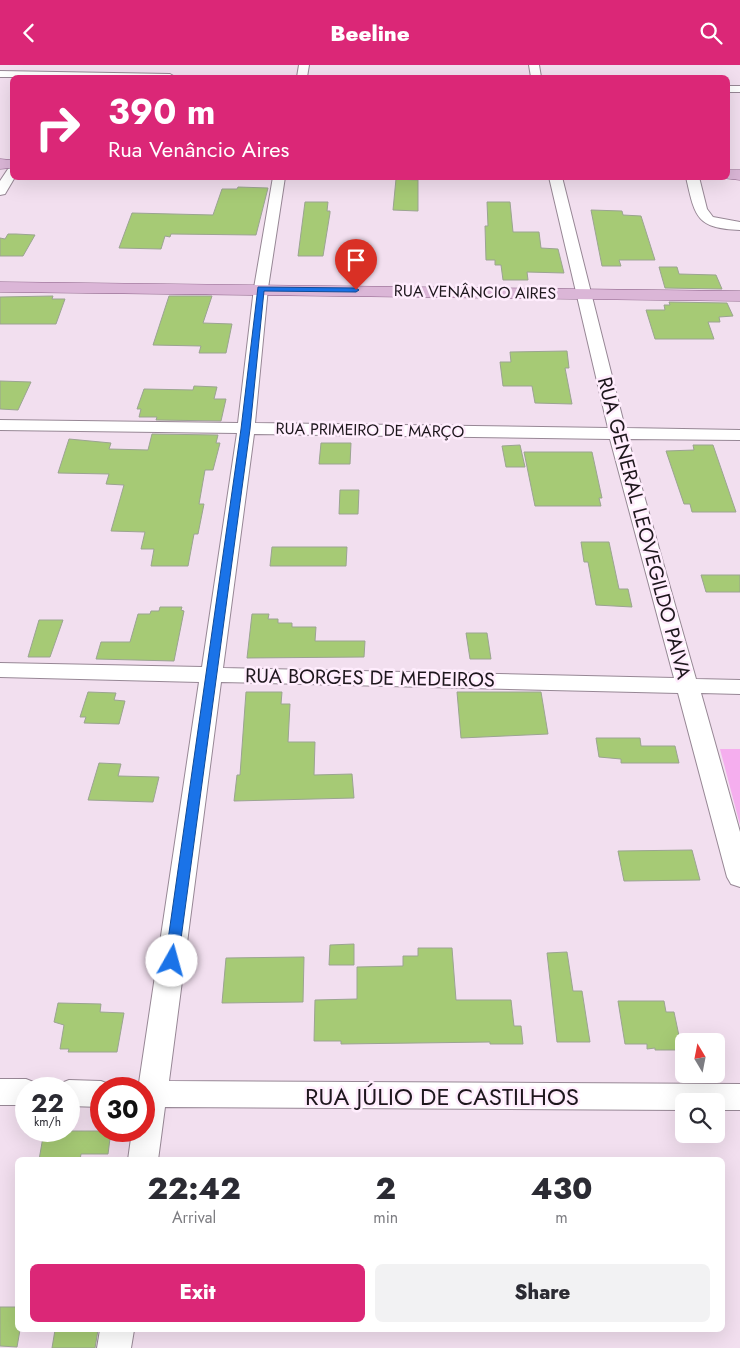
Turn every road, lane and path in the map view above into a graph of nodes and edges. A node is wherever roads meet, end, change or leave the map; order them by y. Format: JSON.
{"nodes":[{"id":1,"x":0,"y":74,"type":"edge"},
{"id":2,"x":34,"y":75,"type":"edge"},
{"id":3,"x":10,"y":175,"type":"edge"},
{"id":4,"x":278,"y":180,"type":"edge"},
{"id":5,"x":556,"y":180,"type":"edge"},
{"id":6,"x":693,"y":180,"type":"edge"},
{"id":7,"x":0,"y":191,"type":"edge"},
{"id":8,"x":740,"y":226,"type":"edge"},
{"id":9,"x":0,"y":287,"type":"edge"},
{"id":10,"x":260,"y":288,"type":"junction"},
{"id":11,"x":583,"y":294,"type":"junction"},
{"id":12,"x":740,"y":296,"type":"edge"},
{"id":13,"x":0,"y":425,"type":"edge"},
{"id":14,"x":246,"y":429,"type":"junction"},
{"id":15,"x":618,"y":433,"type":"junction"},
{"id":16,"x":740,"y":435,"type":"edge"},
{"id":17,"x":0,"y":670,"type":"edge"},
{"id":18,"x":210,"y":674,"type":"junction"},
{"id":19,"x":686,"y":686,"type":"junction"},
{"id":20,"x":740,"y":687,"type":"edge"},
{"id":21,"x":740,"y":877,"type":"edge"},
{"id":22,"x":152,"y":1077,"type":"edge"},
{"id":23,"x":0,"y":1092,"type":"edge"},
{"id":24,"x":15,"y":1092,"type":"edge"},
{"id":25,"x":155,"y":1095,"type":"edge"},
{"id":26,"x":740,"y":1097,"type":"edge"},
{"id":27,"x":145,"y":1142,"type":"edge"},
{"id":28,"x":144,"y":1157,"type":"edge"},
{"id":29,"x":117,"y":1332,"type":"edge"},
{"id":30,"x":114,"y":1348,"type":"edge"}],
"edges":[{"from":1,"to":2,"type":"street"},
{"from":3,"to":7,"type":"street"},
{"from":4,"to":10,"type":"street"},
{"from":5,"to":11,"type":"street","name":"RUA GENERAL LEOVEGILDO PAIVA"},
{"from":6,"to":8,"type":"street"},
{"from":9,"to":10,"type":"main road","name":"RUA VENÂNCIO AIRES"},
{"from":10,"to":11,"type":"main road","name":"RUA VENÂNCIO AIRES"},
{"from":10,"to":14,"type":"street"},
{"from":11,"to":12,"type":"main road","name":"RUA VENÂNCIO AIRES"},
{"from":11,"to":15,"type":"street","name":"RUA GENERAL LEOVEGILDO PAIVA"},
{"from":13,"to":14,"type":"street","name":"RUA PRIMEIRO DE MARÇO"},
{"from":14,"to":15,"type":"street","name":"RUA PRIMEIRO DE MARÇO"},
{"from":14,"to":18,"type":"street"},
{"from":15,"to":16,"type":"street","name":"RUA PRIMEIRO DE MARÇO"},
{"from":15,"to":19,"type":"street","name":"RUA GENERAL LEOVEGILDO PAIVA"},
{"from":17,"to":18,"type":"street","name":"RUA BORGES DE MEDEIROS"},
{"from":18,"to":19,"type":"street","name":"RUA BORGES DE MEDEIROS"},
{"from":18,"to":22,"type":"street"},
{"from":19,"to":20,"type":"street","name":"RUA BORGES DE MEDEIROS"},
{"from":19,"to":21,"type":"street","name":"RUA GENERAL LEOVEGILDO PAIVA"},
{"from":23,"to":24,"type":"street"},
{"from":25,"to":26,"type":"street","name":"RUA JÚLIO DE CASTILHOS"},
{"from":27,"to":28,"type":"street"},
{"from":29,"to":30,"type":"street"}]}
